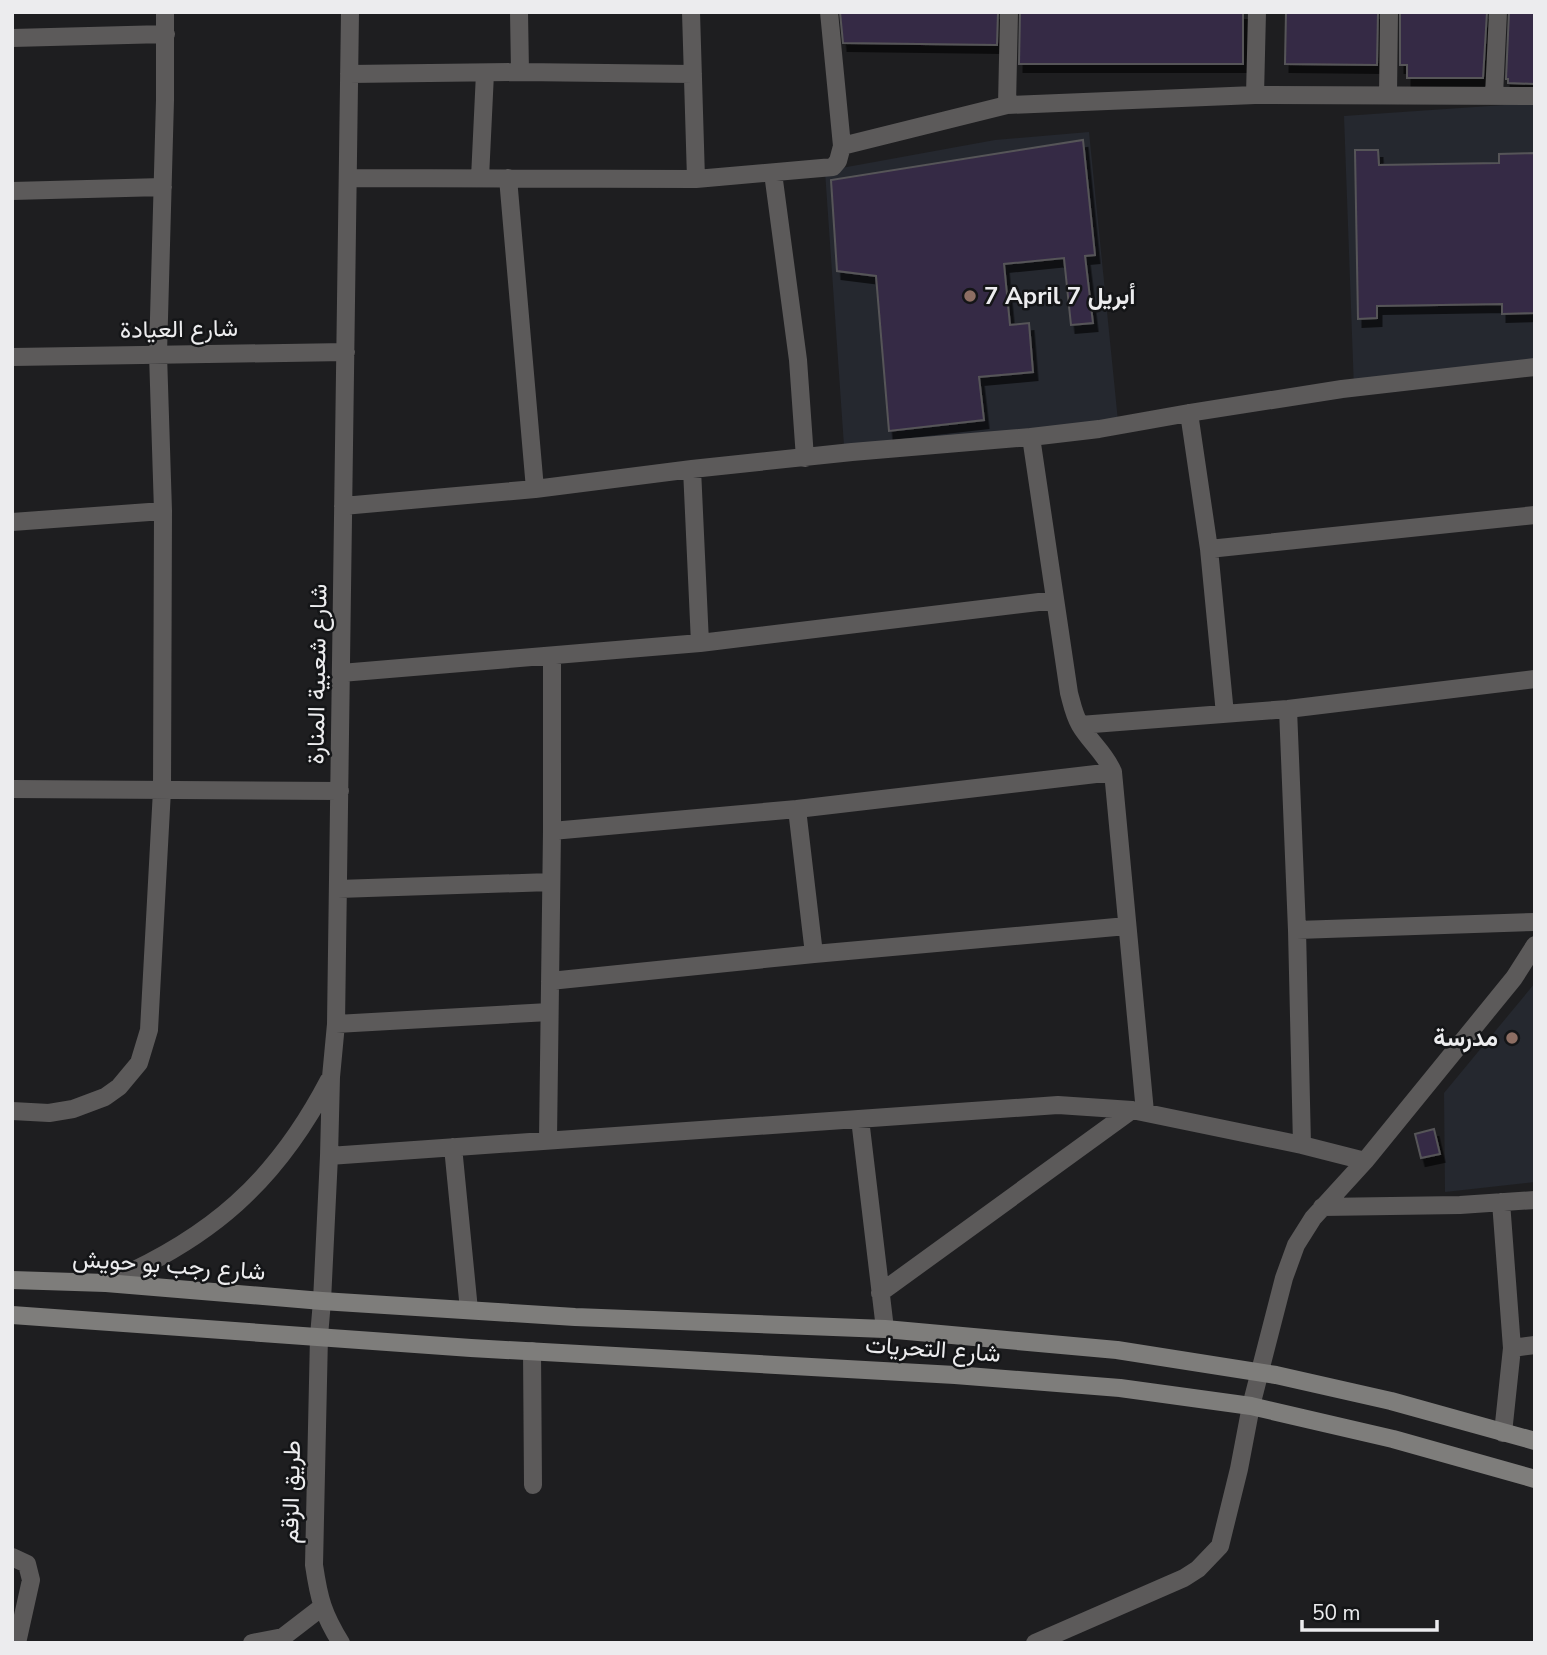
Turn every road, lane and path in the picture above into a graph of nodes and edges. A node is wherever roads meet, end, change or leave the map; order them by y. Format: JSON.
{"nodes":[{"id":1,"x":165,"y":12,"type":"edge"},
{"id":2,"x":350,"y":12,"type":"edge"},
{"id":3,"x":519,"y":12,"type":"edge"},
{"id":4,"x":691,"y":12,"type":"edge"},
{"id":5,"x":829,"y":12,"type":"edge"},
{"id":6,"x":1009,"y":12,"type":"edge"},
{"id":7,"x":1257,"y":12,"type":"edge"},
{"id":8,"x":1389,"y":12,"type":"edge"},
{"id":9,"x":1498,"y":12,"type":"edge"},
{"id":10,"x":166,"y":34,"type":"junction"},
{"id":11,"x":12,"y":38,"type":"edge"},
{"id":12,"x":485,"y":72,"type":"junction"},
{"id":13,"x":520,"y":72,"type":"junction"},
{"id":14,"x":349,"y":74,"type":"junction"},
{"id":15,"x":694,"y":75,"type":"junction"},
{"id":16,"x":1255,"y":95,"type":"junction"},
{"id":17,"x":1388,"y":95,"type":"junction"},
{"id":18,"x":1494,"y":95,"type":"junction"},
{"id":19,"x":1535,"y":96,"type":"edge"},
{"id":20,"x":1007,"y":105,"type":"junction"},
{"id":21,"x":842,"y":146,"type":"junction"},
{"id":22,"x":773,"y":173,"type":"junction"},
{"id":23,"x":348,"y":178,"type":"junction"},
{"id":24,"x":480,"y":178,"type":"junction"},
{"id":25,"x":508,"y":178,"type":"junction"},
{"id":26,"x":696,"y":179,"type":"junction"},
{"id":27,"x":163,"y":187,"type":"junction"},
{"id":28,"x":12,"y":191,"type":"edge"},
{"id":29,"x":346,"y":352,"type":"junction"},
{"id":30,"x":158,"y":354,"type":"junction"},
{"id":31,"x":12,"y":357,"type":"edge"},
{"id":32,"x":1535,"y":367,"type":"edge"},
{"id":33,"x":1189,"y":413,"type":"junction"},
{"id":34,"x":1031,"y":437,"type":"junction"},
{"id":35,"x":805,"y":458,"type":"junction"},
{"id":36,"x":692,"y":469,"type":"junction"},
{"id":37,"x":535,"y":489,"type":"junction"},
{"id":38,"x":344,"y":506,"type":"junction"},
{"id":39,"x":163,"y":511,"type":"junction"},
{"id":40,"x":1535,"y":515,"type":"edge"},
{"id":41,"x":12,"y":522,"type":"edge"},
{"id":42,"x":1209,"y":549,"type":"junction"},
{"id":43,"x":1055,"y":600,"type":"junction"},
{"id":44,"x":699,"y":643,"type":"junction"},
{"id":45,"x":552,"y":656,"type":"junction"},
{"id":46,"x":341,"y":673,"type":"junction"},
{"id":47,"x":1535,"y":679,"type":"edge"},
{"id":48,"x":1288,"y":709,"type":"junction"},
{"id":49,"x":1225,"y":714,"type":"junction"},
{"id":50,"x":1080,"y":725,"type":"junction"},
{"id":51,"x":1113,"y":772,"type":"junction"},
{"id":52,"x":12,"y":789,"type":"edge"},
{"id":53,"x":162,"y":790,"type":"junction"},
{"id":54,"x":340,"y":791,"type":"junction"},
{"id":55,"x":797,"y":809,"type":"junction"},
{"id":56,"x":552,"y":831,"type":"junction"},
{"id":57,"x":551,"y":882,"type":"junction"},
{"id":58,"x":338,"y":889,"type":"junction"},
{"id":59,"x":1535,"y":922,"type":"edge"},
{"id":60,"x":1127,"y":926,"type":"junction"},
{"id":61,"x":1297,"y":930,"type":"junction"},
{"id":62,"x":1535,"y":945,"type":"edge"},
{"id":63,"x":814,"y":954,"type":"junction"},
{"id":64,"x":550,"y":981,"type":"junction"},
{"id":65,"x":549,"y":1012,"type":"junction"},
{"id":66,"x":337,"y":1024,"type":"junction"},
{"id":67,"x":331,"y":1077,"type":"junction"},
{"id":68,"x":12,"y":1111,"type":"edge"},
{"id":69,"x":1139,"y":1111,"type":"junction"},
{"id":70,"x":860,"y":1119,"type":"junction"},
{"id":71,"x":548,"y":1140,"type":"junction"},
{"id":72,"x":1302,"y":1144,"type":"junction"},
{"id":73,"x":453,"y":1147,"type":"junction"},
{"id":74,"x":329,"y":1156,"type":"junction"},
{"id":75,"x":1365,"y":1161,"type":"junction"},
{"id":76,"x":1535,"y":1199,"type":"edge"},
{"id":77,"x":1501,"y":1202,"type":"junction"},
{"id":78,"x":1322,"y":1207,"type":"junction"},
{"id":79,"x":12,"y":1280,"type":"edge"},
{"id":80,"x":106,"y":1283,"type":"junction"},
{"id":81,"x":880,"y":1293,"type":"junction"},
{"id":82,"x":322,"y":1301,"type":"junction"},
{"id":83,"x":469,"y":1310,"type":"junction"},
{"id":84,"x":12,"y":1315,"type":"edge"},
{"id":85,"x":884,"y":1329,"type":"junction"},
{"id":86,"x":319,"y":1336,"type":"junction"},
{"id":87,"x":1535,"y":1345,"type":"edge"},
{"id":88,"x":1513,"y":1348,"type":"junction"},
{"id":89,"x":531,"y":1351,"type":"junction"},
{"id":90,"x":1259,"y":1372,"type":"junction"},
{"id":91,"x":1251,"y":1406,"type":"junction"},
{"id":92,"x":1503,"y":1433,"type":"junction"},
{"id":93,"x":1535,"y":1441,"type":"edge"},
{"id":94,"x":1535,"y":1479,"type":"edge"},
{"id":95,"x":533,"y":1485,"type":"dead end"},
{"id":96,"x":12,"y":1557,"type":"edge"},
{"id":97,"x":322,"y":1607,"type":"junction"},
{"id":98,"x":17,"y":1643,"type":"edge"},
{"id":99,"x":252,"y":1643,"type":"edge"},
{"id":100,"x":341,"y":1643,"type":"edge"},
{"id":101,"x":1035,"y":1643,"type":"edge"}],
"edges":[{"from":1,"to":10,"type":"street"},
{"from":2,"to":14,"type":"street","name":"شارع شعبية المنارة"},
{"from":3,"to":13,"type":"street"},
{"from":4,"to":15,"type":"street"},
{"from":5,"to":21,"type":"street"},
{"from":6,"to":20,"type":"street"},
{"from":7,"to":16,"type":"street"},
{"from":8,"to":17,"type":"street"},
{"from":9,"to":18,"type":"street"},
{"from":10,"to":11,"type":"street"},
{"from":10,"to":27,"type":"street"},
{"from":12,"to":13,"type":"street"},
{"from":12,"to":14,"type":"street"},
{"from":12,"to":24,"type":"street"},
{"from":13,"to":15,"type":"street"},
{"from":14,"to":23,"type":"street","name":"شارع شعبية المنارة"},
{"from":15,"to":26,"type":"street"},
{"from":16,"to":17,"type":"street"},
{"from":16,"to":20,"type":"street"},
{"from":17,"to":18,"type":"street"},
{"from":18,"to":19,"type":"street"},
{"from":20,"to":21,"type":"street"},
{"from":21,"to":22,"type":"street"},
{"from":22,"to":26,"type":"street"},
{"from":22,"to":35,"type":"street"},
{"from":23,"to":24,"type":"street"},
{"from":23,"to":29,"type":"street","name":"شارع شعبية المنارة"},
{"from":24,"to":25,"type":"street"},
{"from":25,"to":26,"type":"street"},
{"from":25,"to":37,"type":"street"},
{"from":27,"to":28,"type":"street"},
{"from":27,"to":30,"type":"street"},
{"from":29,"to":30,"type":"street","name":"شارع العيادة"},
{"from":29,"to":38,"type":"street","name":"شارع شعبية المنارة"},
{"from":30,"to":31,"type":"street","name":"شارع العيادة"},
{"from":30,"to":39,"type":"street"},
{"from":32,"to":33,"type":"street"},
{"from":33,"to":34,"type":"street"},
{"from":33,"to":42,"type":"street"},
{"from":34,"to":35,"type":"street"},
{"from":34,"to":43,"type":"street"},
{"from":35,"to":36,"type":"street"},
{"from":36,"to":37,"type":"street"},
{"from":36,"to":44,"type":"street"},
{"from":37,"to":38,"type":"street"},
{"from":38,"to":46,"type":"street","name":"شارع شعبية المنارة"},
{"from":39,"to":41,"type":"street"},
{"from":39,"to":53,"type":"street"},
{"from":40,"to":42,"type":"street"},
{"from":42,"to":49,"type":"street"},
{"from":43,"to":44,"type":"street"},
{"from":43,"to":50,"type":"street"},
{"from":44,"to":45,"type":"street"},
{"from":45,"to":46,"type":"street"},
{"from":45,"to":56,"type":"street"},
{"from":46,"to":54,"type":"street","name":"شارع شعبية المنارة"},
{"from":47,"to":48,"type":"street"},
{"from":48,"to":49,"type":"street"},
{"from":48,"to":61,"type":"street"},
{"from":49,"to":50,"type":"street"},
{"from":50,"to":51,"type":"street"},
{"from":51,"to":55,"type":"street"},
{"from":51,"to":60,"type":"street"},
{"from":52,"to":53,"type":"street"},
{"from":53,"to":54,"type":"street"},
{"from":53,"to":68,"type":"street"},
{"from":54,"to":58,"type":"street","name":"شارع شعبية المنارة"},
{"from":55,"to":56,"type":"street"},
{"from":55,"to":63,"type":"street"},
{"from":56,"to":57,"type":"street"},
{"from":57,"to":58,"type":"street"},
{"from":57,"to":64,"type":"street"},
{"from":58,"to":66,"type":"street","name":"شارع شعبية المنارة"},
{"from":59,"to":61,"type":"street"},
{"from":60,"to":63,"type":"street"},
{"from":60,"to":69,"type":"street"},
{"from":61,"to":72,"type":"street"},
{"from":62,"to":75,"type":"street"},
{"from":63,"to":64,"type":"street"},
{"from":64,"to":65,"type":"street"},
{"from":65,"to":66,"type":"street"},
{"from":65,"to":71,"type":"street"},
{"from":66,"to":67,"type":"street","name":"شارع شعبية المنارة"},
{"from":67,"to":74,"type":"street","name":"شارع شعبية المنارة"},
{"from":67,"to":80,"type":"street"},
{"from":69,"to":70,"type":"street"},
{"from":69,"to":72,"type":"street"},
{"from":69,"to":81,"type":"street"},
{"from":70,"to":71,"type":"street"},
{"from":70,"to":81,"type":"street"},
{"from":71,"to":73,"type":"street"},
{"from":72,"to":75,"type":"street"},
{"from":73,"to":74,"type":"street"},
{"from":73,"to":83,"type":"street"},
{"from":74,"to":82,"type":"street","name":"شارع شعبية المنارة"},
{"from":75,"to":78,"type":"street"},
{"from":76,"to":77,"type":"street"},
{"from":77,"to":78,"type":"street"},
{"from":77,"to":88,"type":"street"},
{"from":78,"to":90,"type":"street"},
{"from":79,"to":80,"type":"main road","name":"شارع رجب بو حويش"},
{"from":80,"to":82,"type":"main road","name":"شارع رجب بو حويش"},
{"from":81,"to":85,"type":"street"},
{"from":82,"to":83,"type":"main road","name":"شارع التحريات"},
{"from":82,"to":86,"type":"street","name":"شارع شعبية المنارة"},
{"from":83,"to":85,"type":"main road","name":"شارع التحريات"},
{"from":84,"to":86,"type":"main road"},
{"from":85,"to":90,"type":"main road","name":"شارع التحريات"},
{"from":86,"to":89,"type":"main road","name":"شارع التحريات"},
{"from":86,"to":97,"type":"street","name":"طريق الزقم"},
{"from":87,"to":88,"type":"street"},
{"from":88,"to":92,"type":"street"},
{"from":89,"to":91,"type":"main road","name":"شارع التحريات"},
{"from":89,"to":95,"type":"street"},
{"from":90,"to":91,"type":"street"},
{"from":90,"to":92,"type":"main road","name":"شارع التحريات"},
{"from":91,"to":94,"type":"main road","name":"شارع التحريات"},
{"from":91,"to":101,"type":"street"},
{"from":92,"to":93,"type":"main road","name":"شارع التحريات"},
{"from":96,"to":98,"type":"street"},
{"from":97,"to":99,"type":"street"},
{"from":97,"to":100,"type":"street","name":"طريق الزقم"}]}
